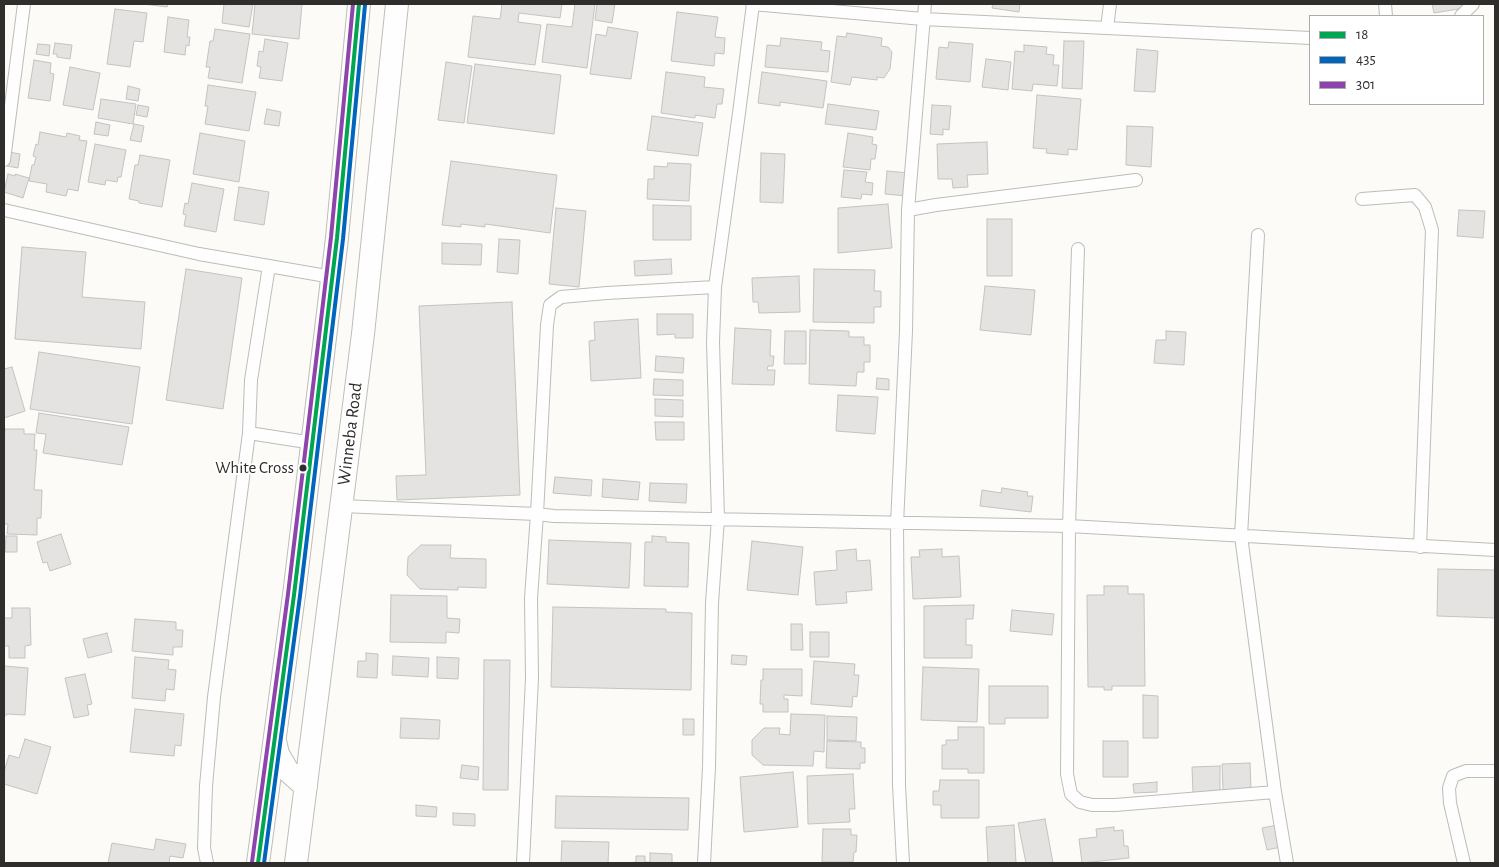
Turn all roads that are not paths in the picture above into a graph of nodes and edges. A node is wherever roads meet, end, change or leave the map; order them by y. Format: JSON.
{"nodes":[{"id":1,"x":24,"y":4,"type":"edge"},
{"id":2,"x":359,"y":4,"type":"edge"},
{"id":3,"x":397,"y":4,"type":"edge"},
{"id":4,"x":752,"y":4,"type":"edge"},
{"id":5,"x":925,"y":4,"type":"edge"},
{"id":6,"x":1110,"y":4,"type":"edge"},
{"id":7,"x":1473,"y":4,"type":"edge"},
{"id":8,"x":1462,"y":15,"type":"edge"},
{"id":9,"x":923,"y":19,"type":"junction"},
{"id":10,"x":1107,"y":28,"type":"junction"},
{"id":11,"x":1309,"y":38,"type":"edge"},
{"id":12,"x":4,"y":160,"type":"edge"},
{"id":13,"x":1136,"y":180,"type":"dead end"},
{"id":14,"x":1362,"y":199,"type":"dead end"},
{"id":15,"x":4,"y":210,"type":"edge"},
{"id":16,"x":908,"y":210,"type":"junction"},
{"id":17,"x":1258,"y":235,"type":"dead end"},
{"id":18,"x":1078,"y":250,"type":"dead end"},
{"id":19,"x":270,"y":266,"type":"junction"},
{"id":20,"x":332,"y":277,"type":"junction"},
{"id":21,"x":714,"y":287,"type":"junction"},
{"id":22,"x":249,"y":433,"type":"junction"},
{"id":23,"x":313,"y":443,"type":"junction"},
{"id":24,"x":341,"y":506,"type":"junction"},
{"id":25,"x":537,"y":514,"type":"junction"},
{"id":26,"x":718,"y":518,"type":"junction"},
{"id":27,"x":897,"y":524,"type":"junction"},
{"id":28,"x":1069,"y":526,"type":"junction"},
{"id":29,"x":1241,"y":536,"type":"junction"},
{"id":30,"x":1420,"y":547,"type":"junction"},
{"id":31,"x":1495,"y":550,"type":"edge"},
{"id":32,"x":275,"y":738,"type":"junction"},
{"id":33,"x":1495,"y":771,"type":"edge"},
{"id":34,"x":306,"y":787,"type":"junction"},
{"id":35,"x":1275,"y":792,"type":"junction"},
{"id":36,"x":207,"y":863,"type":"edge"},
{"id":37,"x":258,"y":863,"type":"edge"},
{"id":38,"x":296,"y":863,"type":"edge"},
{"id":39,"x":523,"y":863,"type":"edge"},
{"id":40,"x":704,"y":863,"type":"edge"},
{"id":41,"x":903,"y":863,"type":"edge"},
{"id":42,"x":1287,"y":863,"type":"edge"},
{"id":43,"x":1464,"y":863,"type":"edge"}],
"edges":[{"from":1,"to":12,"type":"street"},
{"from":2,"to":20,"type":"highway","name":"Winneba Road"},
{"from":3,"to":24,"type":"highway","name":"Winneba Road"},
{"from":4,"to":9,"type":"street"},
{"from":4,"to":21,"type":"street"},
{"from":5,"to":9,"type":"street"},
{"from":6,"to":10,"type":"street"},
{"from":7,"to":8,"type":"street"},
{"from":9,"to":10,"type":"street"},
{"from":9,"to":16,"type":"street"},
{"from":10,"to":11,"type":"street"},
{"from":13,"to":16,"type":"street"},
{"from":14,"to":30,"type":"street"},
{"from":15,"to":19,"type":"street"},
{"from":16,"to":27,"type":"street"},
{"from":17,"to":29,"type":"street"},
{"from":18,"to":28,"type":"street"},
{"from":19,"to":20,"type":"street"},
{"from":19,"to":22,"type":"street"},
{"from":20,"to":23,"type":"highway","name":"Winneba Road"},
{"from":21,"to":25,"type":"street"},
{"from":21,"to":26,"type":"street"},
{"from":22,"to":23,"type":"street"},
{"from":22,"to":36,"type":"street"},
{"from":23,"to":32,"type":"highway","name":"Winneba Road"},
{"from":24,"to":25,"type":"street"},
{"from":24,"to":34,"type":"highway","name":"Winneba Road"},
{"from":25,"to":26,"type":"street"},
{"from":25,"to":39,"type":"street"},
{"from":26,"to":27,"type":"street"},
{"from":26,"to":40,"type":"street"},
{"from":27,"to":28,"type":"street"},
{"from":27,"to":41,"type":"street"},
{"from":28,"to":29,"type":"street"},
{"from":28,"to":35,"type":"street"},
{"from":29,"to":30,"type":"street"},
{"from":29,"to":35,"type":"street"},
{"from":30,"to":31,"type":"street"},
{"from":32,"to":34,"type":"highway"},
{"from":32,"to":37,"type":"highway","name":"Winneba Road"},
{"from":33,"to":43,"type":"street"},
{"from":34,"to":38,"type":"highway","name":"Winneba Road"},
{"from":35,"to":42,"type":"street"}]}
